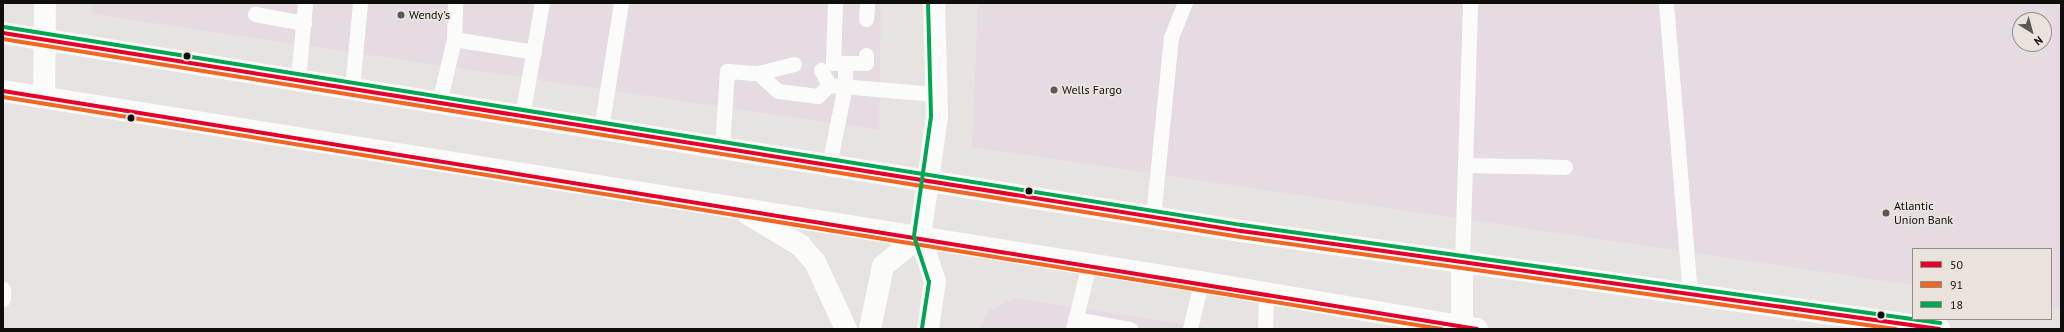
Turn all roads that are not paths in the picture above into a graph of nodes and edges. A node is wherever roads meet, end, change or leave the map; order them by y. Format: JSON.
{"nodes":[{"id":1,"x":45,"y":3,"type":"edge"},
{"id":2,"x":305,"y":3,"type":"edge"},
{"id":3,"x":360,"y":3,"type":"edge"},
{"id":4,"x":455,"y":3,"type":"edge"},
{"id":5,"x":542,"y":3,"type":"edge"},
{"id":6,"x":621,"y":3,"type":"edge"},
{"id":7,"x":835,"y":3,"type":"edge"},
{"id":8,"x":867,"y":3,"type":"edge"},
{"id":9,"x":934,"y":3,"type":"edge"},
{"id":10,"x":1185,"y":3,"type":"edge"},
{"id":11,"x":1470,"y":3,"type":"edge"},
{"id":12,"x":1666,"y":3,"type":"edge"},
{"id":13,"x":255,"y":14,"type":"dead end"},
{"id":14,"x":866,"y":20,"type":"dead end"},
{"id":15,"x":304,"y":23,"type":"junction"},
{"id":16,"x":3,"y":33,"type":"edge"},
{"id":17,"x":454,"y":39,"type":"junction"},
{"id":18,"x":44,"y":40,"type":"junction"},
{"id":19,"x":534,"y":52,"type":"junction"},
{"id":20,"x":866,"y":55,"type":"dead end"},
{"id":21,"x":845,"y":63,"type":"junction"},
{"id":22,"x":794,"y":64,"type":"dead end"},
{"id":23,"x":821,"y":70,"type":"dead end"},
{"id":24,"x":758,"y":73,"type":"junction"},
{"id":25,"x":298,"y":80,"type":"junction"},
{"id":26,"x":829,"y":85,"type":"junction"},
{"id":27,"x":845,"y":86,"type":"junction"},
{"id":28,"x":352,"y":89,"type":"junction"},
{"id":29,"x":3,"y":91,"type":"edge"},
{"id":30,"x":936,"y":94,"type":"junction"},
{"id":31,"x":44,"y":97,"type":"junction"},
{"id":32,"x":439,"y":103,"type":"junction"},
{"id":33,"x":522,"y":116,"type":"junction"},
{"id":34,"x":601,"y":129,"type":"junction"},
{"id":35,"x":722,"y":148,"type":"junction"},
{"id":36,"x":828,"y":165,"type":"junction"},
{"id":37,"x":1465,"y":165,"type":"junction"},
{"id":38,"x":1565,"y":167,"type":"dead end"},
{"id":39,"x":928,"y":181,"type":"junction"},
{"id":40,"x":736,"y":207,"type":"junction"},
{"id":41,"x":1153,"y":217,"type":"junction"},
{"id":42,"x":920,"y":236,"type":"junction"},
{"id":43,"x":1462,"y":261,"type":"junction"},
{"id":44,"x":1089,"y":264,"type":"junction"},
{"id":45,"x":1201,"y":282,"type":"junction"},
{"id":46,"x":3,"y":289,"type":"edge"},
{"id":47,"x":1690,"y":292,"type":"junction"},
{"id":48,"x":1266,"y":293,"type":"junction"},
{"id":49,"x":3,"y":299,"type":"edge"},
{"id":50,"x":1074,"y":324,"type":"edge"},
{"id":51,"x":1467,"y":328,"type":"edge"},
{"id":52,"x":846,"y":329,"type":"edge"},
{"id":53,"x":870,"y":329,"type":"edge"},
{"id":54,"x":928,"y":329,"type":"edge"},
{"id":55,"x":1130,"y":329,"type":"edge"},
{"id":56,"x":1190,"y":329,"type":"edge"},
{"id":57,"x":1265,"y":329,"type":"edge"},
{"id":58,"x":1939,"y":329,"type":"edge"}],
"edges":[{"from":1,"to":18,"type":"main road"},
{"from":2,"to":15,"type":"lane"},
{"from":3,"to":28,"type":"lane"},
{"from":4,"to":17,"type":"lane"},
{"from":5,"to":19,"type":"lane"},
{"from":6,"to":34,"type":"lane"},
{"from":7,"to":21,"type":"lane"},
{"from":8,"to":14,"type":"lane"},
{"from":9,"to":30,"type":"main road"},
{"from":10,"to":41,"type":"lane"},
{"from":11,"to":37,"type":"lane"},
{"from":12,"to":47,"type":"lane"},
{"from":13,"to":15,"type":"lane"},
{"from":15,"to":25,"type":"lane"},
{"from":16,"to":18,"type":"main road"},
{"from":17,"to":19,"type":"lane"},
{"from":17,"to":32,"type":"lane"},
{"from":18,"to":25,"type":"main road"},
{"from":18,"to":31,"type":"main road"},
{"from":19,"to":33,"type":"lane"},
{"from":20,"to":21,"type":"lane"},
{"from":21,"to":27,"type":"lane"},
{"from":22,"to":24,"type":"lane"},
{"from":23,"to":26,"type":"lane"},
{"from":24,"to":26,"type":"lane"},
{"from":24,"to":35,"type":"lane"},
{"from":25,"to":28,"type":"main road"},
{"from":26,"to":27,"type":"lane"},
{"from":27,"to":30,"type":"lane"},
{"from":27,"to":36,"type":"lane"},
{"from":28,"to":32,"type":"main road"},
{"from":29,"to":31,"type":"main road"},
{"from":30,"to":39,"type":"main road"},
{"from":31,"to":40,"type":"main road"},
{"from":32,"to":33,"type":"main road"},
{"from":33,"to":34,"type":"main road"},
{"from":34,"to":35,"type":"main road"},
{"from":35,"to":36,"type":"main road"},
{"from":36,"to":39,"type":"main road"},
{"from":37,"to":38,"type":"lane"},
{"from":37,"to":43,"type":"lane"},
{"from":39,"to":41,"type":"main road"},
{"from":39,"to":42,"type":"main road"},
{"from":40,"to":42,"type":"main road"},
{"from":40,"to":52,"type":"main road"},
{"from":41,"to":43,"type":"main road"},
{"from":42,"to":44,"type":"main road"},
{"from":42,"to":53,"type":"main road"},
{"from":42,"to":54,"type":"main road"},
{"from":43,"to":47,"type":"main road"},
{"from":43,"to":51,"type":"main road"},
{"from":44,"to":45,"type":"main road"},
{"from":44,"to":50,"type":"lane"},
{"from":45,"to":48,"type":"main road"},
{"from":45,"to":56,"type":"lane"},
{"from":46,"to":49,"type":"lane"},
{"from":47,"to":58,"type":"main road"},
{"from":48,"to":51,"type":"main road"},
{"from":48,"to":57,"type":"lane"},
{"from":50,"to":55,"type":"lane"}]}
